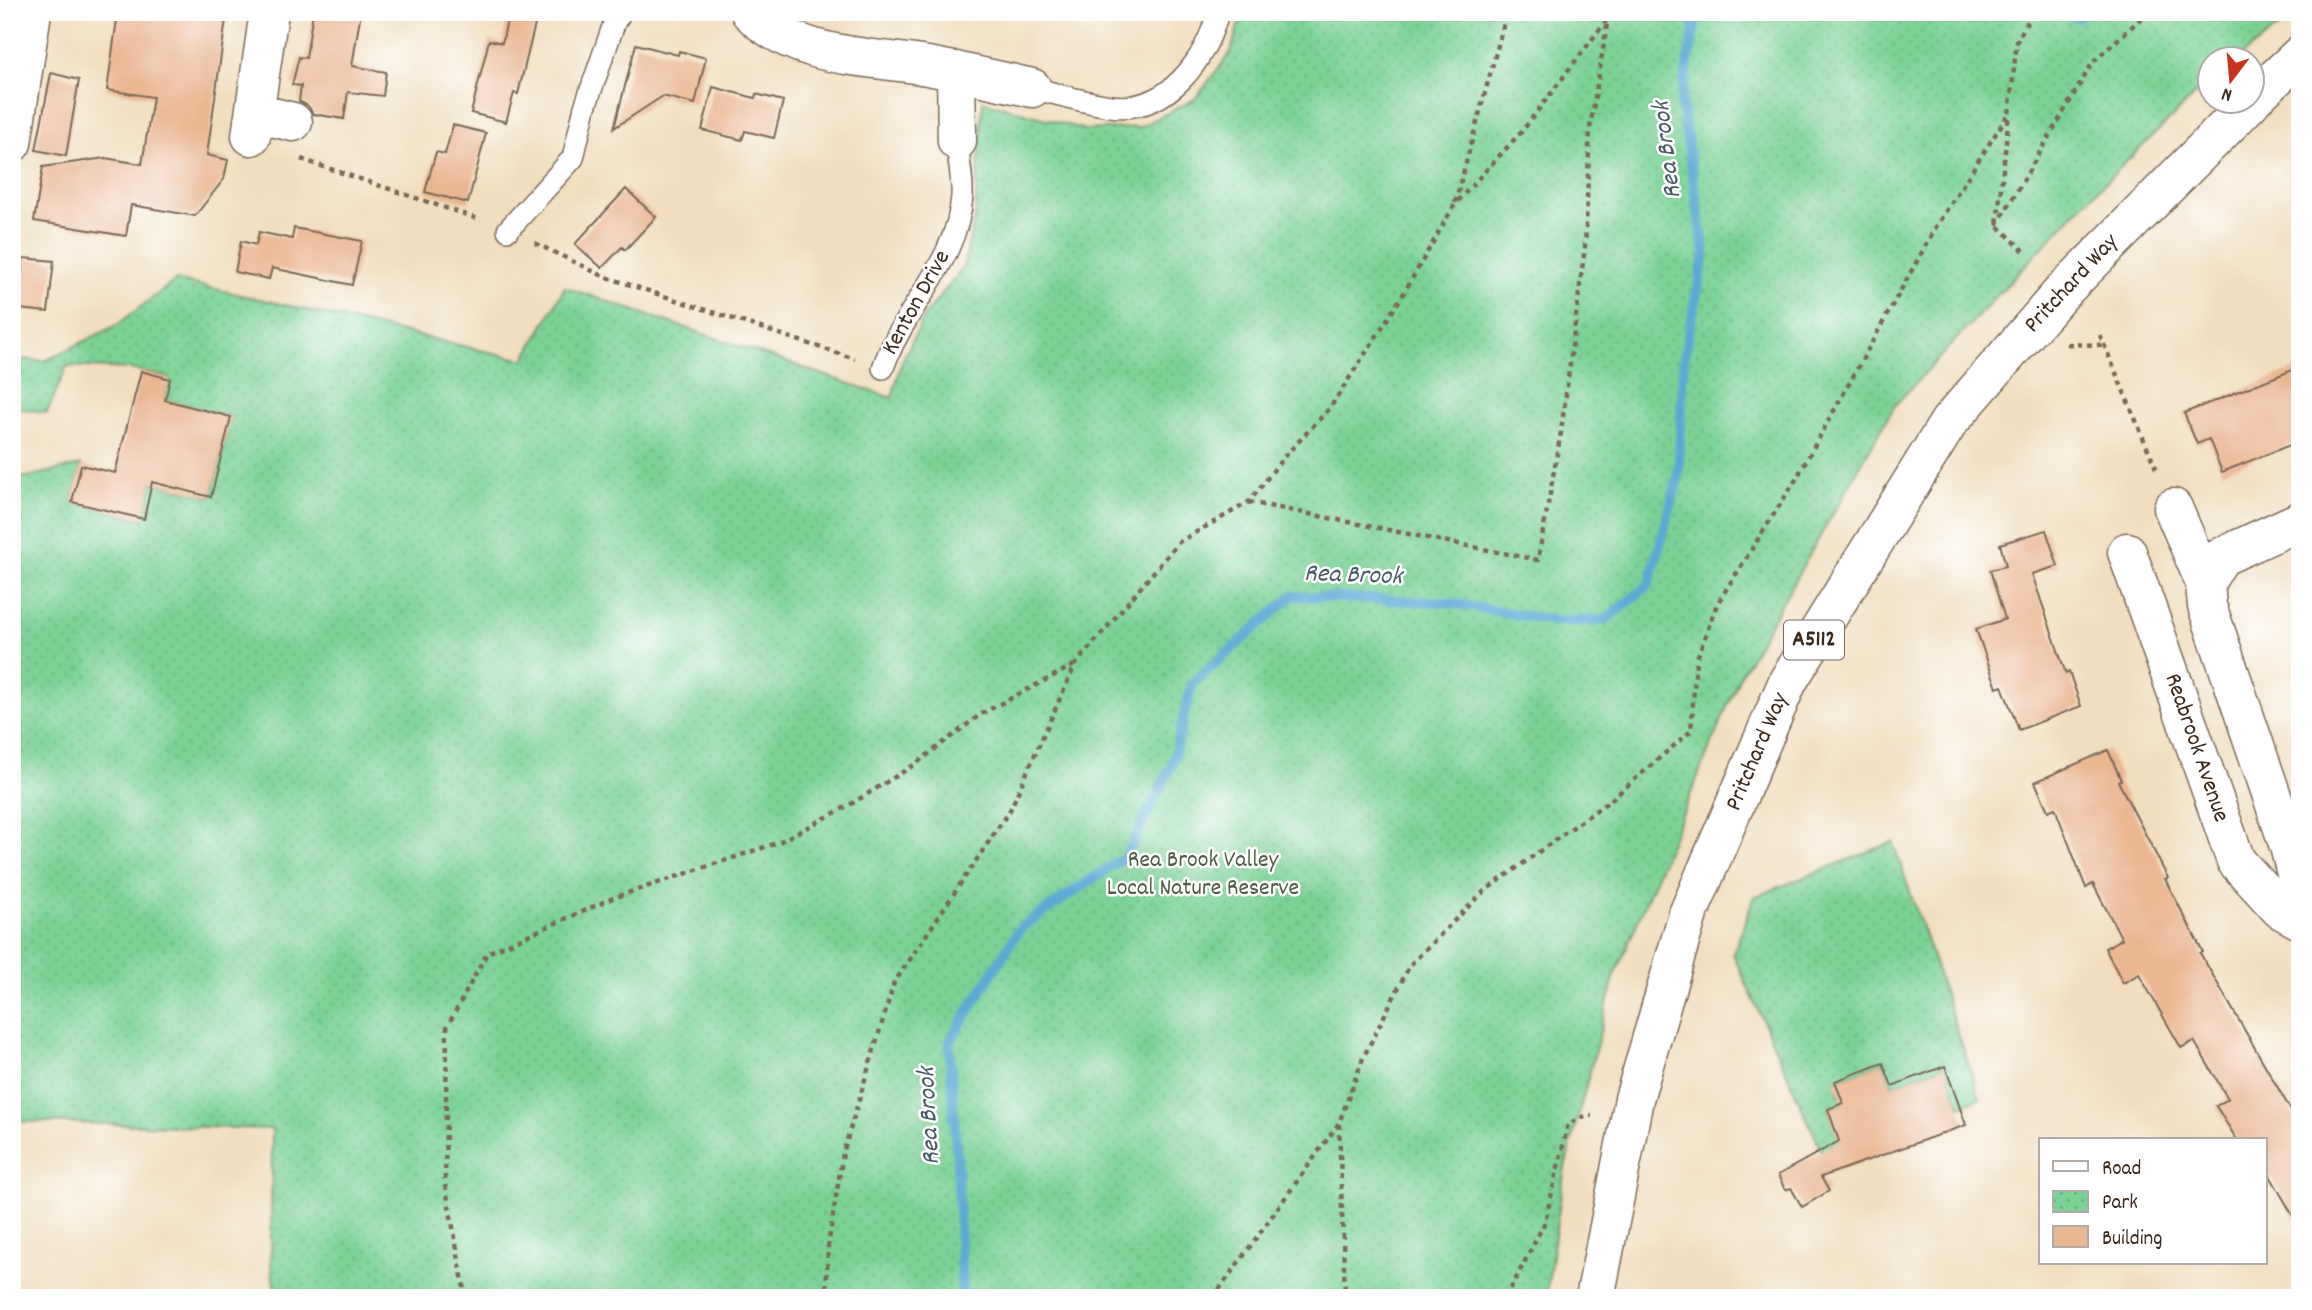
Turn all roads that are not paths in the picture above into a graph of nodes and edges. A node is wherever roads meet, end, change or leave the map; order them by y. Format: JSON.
{"nodes":[{"id":1,"x":32,"y":12,"type":"edge"},
{"id":2,"x":269,"y":12,"type":"edge"},
{"id":3,"x":621,"y":12,"type":"edge"},
{"id":4,"x":750,"y":12,"type":"edge"},
{"id":5,"x":1218,"y":12,"type":"edge"},
{"id":6,"x":2300,"y":55,"type":"edge"},
{"id":7,"x":956,"y":71,"type":"junction"},
{"id":8,"x":1032,"y":88,"type":"joint"},
{"id":9,"x":2266,"y":88,"type":"edge"},
{"id":10,"x":2237,"y":116,"type":"edge"},
{"id":11,"x":291,"y":138,"type":"road end"},
{"id":12,"x":957,"y":141,"type":"joint"},
{"id":13,"x":12,"y":142,"type":"edge"},
{"id":14,"x":508,"y":230,"type":"road end"},
{"id":15,"x":883,"y":368,"type":"road end"},
{"id":16,"x":2173,"y":508,"type":"road end"},
{"id":17,"x":2300,"y":522,"type":"edge"},
{"id":18,"x":2127,"y":552,"type":"dead end"},
{"id":19,"x":2205,"y":583,"type":"junction"},
{"id":20,"x":2300,"y":890,"type":"edge"},
{"id":21,"x":2300,"y":920,"type":"edge"},
{"id":22,"x":1595,"y":1298,"type":"edge"}],
"edges":[{"from":1,"to":13,"type":"street"},
{"from":2,"to":11,"type":"street"},
{"from":3,"to":14,"type":"lane"},
{"from":4,"to":7,"type":"street"},
{"from":5,"to":8,"type":"lane"},
{"from":6,"to":9,"type":"street","name":"Pritchard Way","number":"A5112"},
{"from":7,"to":8,"type":"street"},
{"from":7,"to":12,"type":"street","name":"Kenton Drive"},
{"from":10,"to":22,"type":"street","name":"Pritchard Way","number":"A5112"},
{"from":12,"to":15,"type":"lane","name":"Kenton Drive"},
{"from":16,"to":19,"type":"street"},
{"from":17,"to":19,"type":"street"},
{"from":18,"to":21,"type":"street","name":"Reabrook Avenue"},
{"from":19,"to":20,"type":"street"}]}
